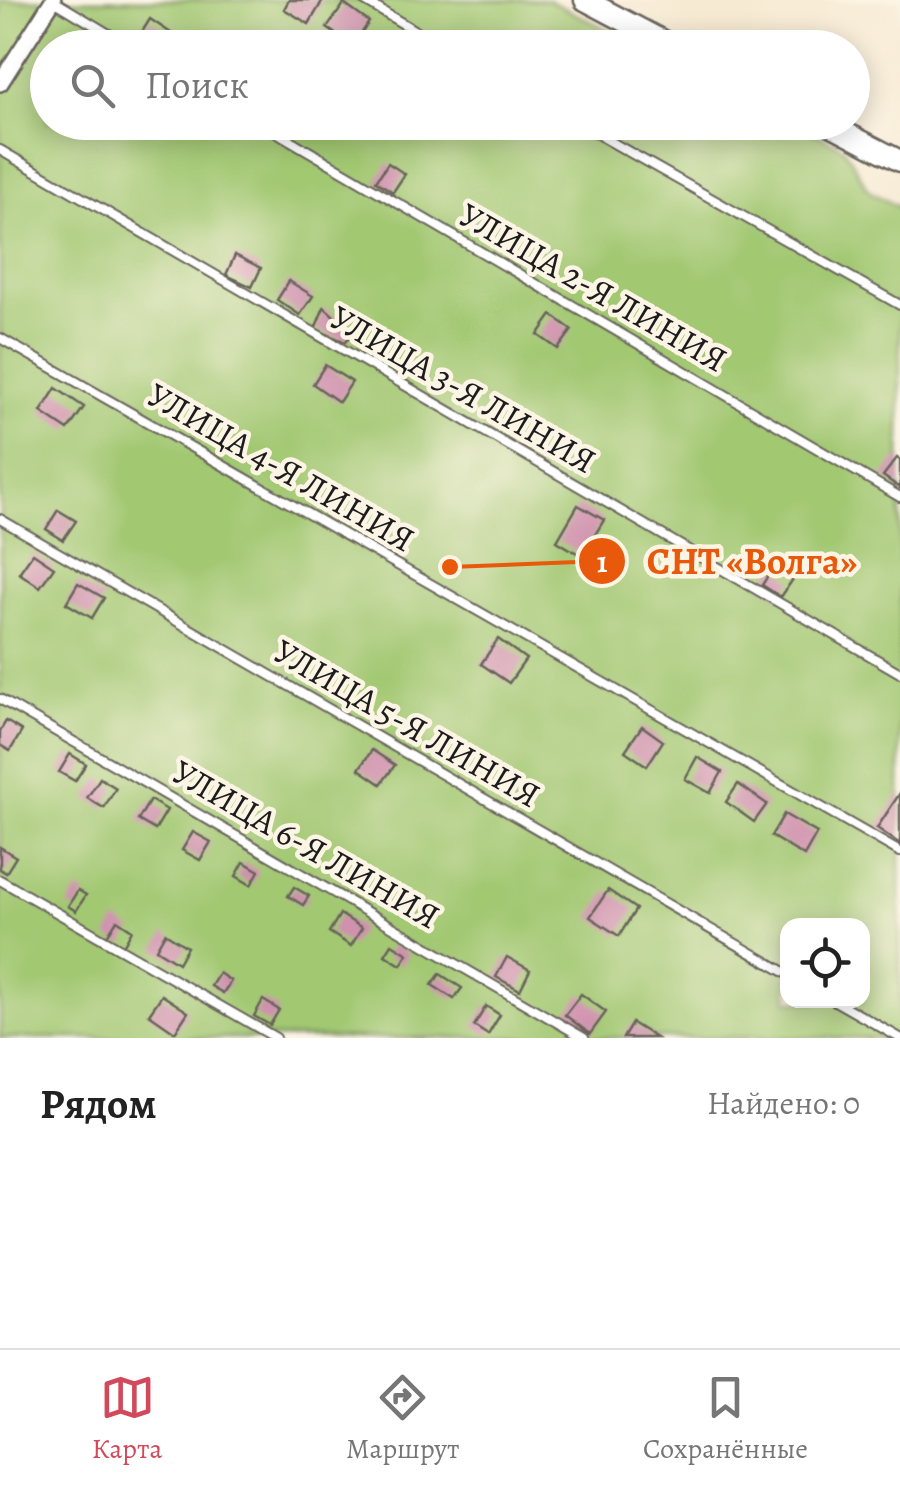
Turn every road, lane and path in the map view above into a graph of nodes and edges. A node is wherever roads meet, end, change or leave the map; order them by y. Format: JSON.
{"nodes":[{"id":1,"x":53,"y":0,"type":"edge"},
{"id":2,"x":363,"y":0,"type":"edge"},
{"id":3,"x":585,"y":0,"type":"edge"},
{"id":4,"x":34,"y":30,"type":"edge"},
{"id":5,"x":102,"y":30,"type":"edge"},
{"id":6,"x":414,"y":30,"type":"edge"},
{"id":7,"x":642,"y":30,"type":"edge"},
{"id":8,"x":30,"y":36,"type":"edge"},
{"id":9,"x":0,"y":83,"type":"edge"},
{"id":10,"x":290,"y":140,"type":"edge"},
{"id":11,"x":608,"y":140,"type":"edge"},
{"id":12,"x":860,"y":140,"type":"edge"},
{"id":13,"x":0,"y":150,"type":"edge"},
{"id":14,"x":900,"y":161,"type":"edge"},
{"id":15,"x":900,"y":305,"type":"edge"},
{"id":16,"x":0,"y":338,"type":"edge"},
{"id":17,"x":900,"y":497,"type":"edge"},
{"id":18,"x":0,"y":519,"type":"edge"},
{"id":19,"x":900,"y":673,"type":"edge"},
{"id":20,"x":0,"y":699,"type":"edge"},
{"id":21,"x":900,"y":852,"type":"edge"},
{"id":22,"x":0,"y":880,"type":"edge"},
{"id":23,"x":780,"y":969,"type":"edge"},
{"id":24,"x":848,"y":1008,"type":"edge"},
{"id":25,"x":276,"y":1038,"type":"edge"},
{"id":26,"x":584,"y":1038,"type":"edge"},
{"id":27,"x":900,"y":1038,"type":"edge"}],
"edges":[{"from":1,"to":4,"type":"street"},
{"from":1,"to":5,"type":"lane"},
{"from":2,"to":6,"type":"lane"},
{"from":3,"to":7,"type":"street"},
{"from":8,"to":9,"type":"street"},
{"from":10,"to":17,"type":"lane","name":"УЛИЦА 2-Я ЛИНИЯ"},
{"from":11,"to":15,"type":"lane"},
{"from":12,"to":14,"type":"street"},
{"from":13,"to":19,"type":"lane","name":"УЛИЦА 3-Я ЛИНИЯ"},
{"from":16,"to":21,"type":"lane","name":"УЛИЦА 4-Я ЛИНИЯ"},
{"from":18,"to":23,"type":"lane","name":"УЛИЦА 5-Я ЛИНИЯ"},
{"from":20,"to":26,"type":"lane","name":"УЛИЦА 6-Я ЛИНИЯ"},
{"from":22,"to":25,"type":"lane"},
{"from":24,"to":27,"type":"lane"}]}
